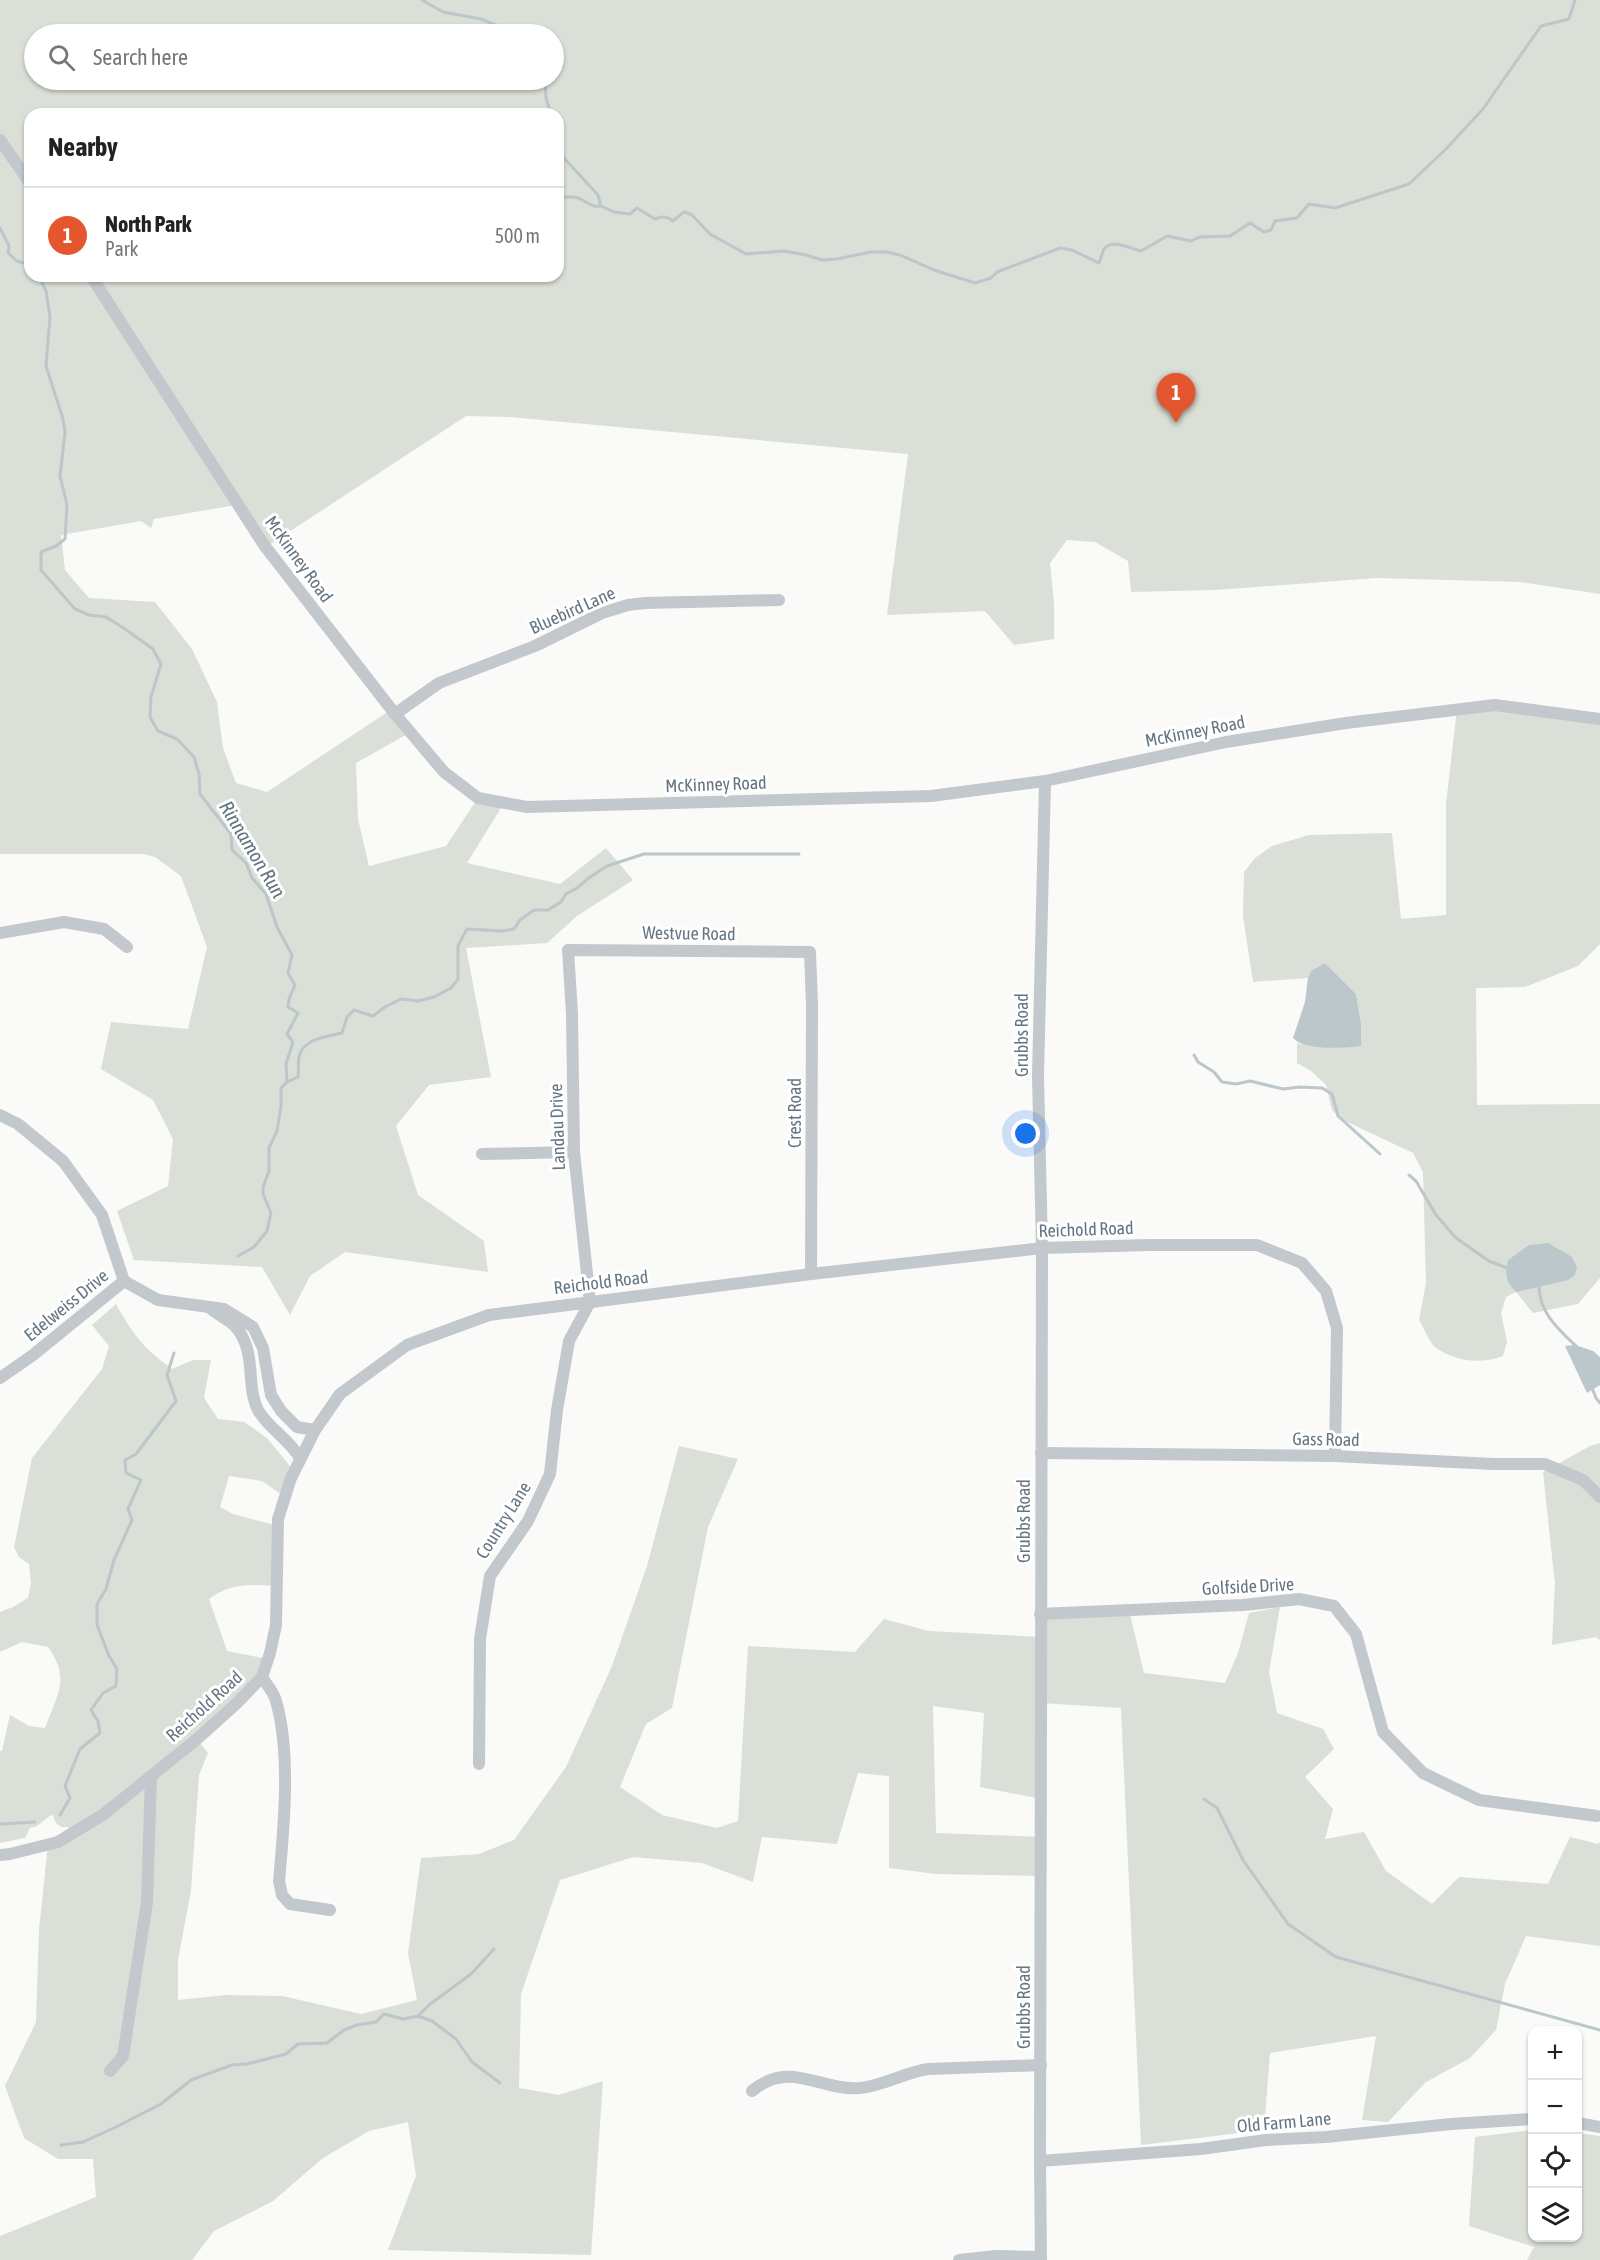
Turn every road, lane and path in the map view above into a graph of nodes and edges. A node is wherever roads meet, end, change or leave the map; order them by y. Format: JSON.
{"nodes":[{"id":1,"x":0,"y":140,"type":"edge"},
{"id":2,"x":24,"y":174,"type":"edge"},
{"id":3,"x":96,"y":282,"type":"edge"},
{"id":4,"x":779,"y":600,"type":"dead end"},
{"id":5,"x":395,"y":714,"type":"junction"},
{"id":6,"x":1600,"y":718,"type":"edge"},
{"id":7,"x":1045,"y":781,"type":"junction"},
{"id":8,"x":0,"y":933,"type":"edge"},
{"id":9,"x":127,"y":947,"type":"dead end"},
{"id":10,"x":568,"y":950,"type":"joint"},
{"id":11,"x":810,"y":952,"type":"joint"},
{"id":12,"x":0,"y":1115,"type":"edge"},
{"id":13,"x":574,"y":1152,"type":"junction"},
{"id":14,"x":482,"y":1154,"type":"dead end"},
{"id":15,"x":1042,"y":1248,"type":"junction"},
{"id":16,"x":811,"y":1274,"type":"junction"},
{"id":17,"x":124,"y":1281,"type":"junction"},
{"id":18,"x":590,"y":1302,"type":"junction"},
{"id":19,"x":209,"y":1307,"type":"junction"},
{"id":20,"x":0,"y":1378,"type":"edge"},
{"id":21,"x":315,"y":1430,"type":"junction"},
{"id":22,"x":1041,"y":1453,"type":"junction"},
{"id":23,"x":1335,"y":1456,"type":"junction"},
{"id":24,"x":300,"y":1458,"type":"junction"},
{"id":25,"x":1600,"y":1497,"type":"edge"},
{"id":26,"x":1040,"y":1614,"type":"junction"},
{"id":27,"x":262,"y":1677,"type":"junction"},
{"id":28,"x":479,"y":1764,"type":"dead end"},
{"id":29,"x":151,"y":1776,"type":"junction"},
{"id":30,"x":1598,"y":1816,"type":"dead end"},
{"id":31,"x":0,"y":1855,"type":"edge"},
{"id":32,"x":330,"y":1910,"type":"dead end"},
{"id":33,"x":1041,"y":2065,"type":"junction"},
{"id":34,"x":110,"y":2071,"type":"dead end"},
{"id":35,"x":752,"y":2091,"type":"dead end"},
{"id":36,"x":1528,"y":2119,"type":"edge"},
{"id":37,"x":1582,"y":2124,"type":"edge"},
{"id":38,"x":1600,"y":2127,"type":"edge"},
{"id":39,"x":1040,"y":2161,"type":"junction"},
{"id":40,"x":1041,"y":2259,"type":"edge"},
{"id":41,"x":959,"y":2260,"type":"edge"}],
"edges":[{"from":1,"to":2,"type":"street"},
{"from":3,"to":5,"type":"street","name":"McKinney Road"},
{"from":4,"to":5,"type":"street","name":"Bluebird Lane"},
{"from":5,"to":7,"type":"street","name":"McKinney Road"},
{"from":6,"to":7,"type":"street","name":"McKinney Road"},
{"from":7,"to":15,"type":"street","name":"Grubbs Road"},
{"from":8,"to":9,"type":"street"},
{"from":10,"to":11,"type":"street","name":"Westvue Road"},
{"from":10,"to":13,"type":"street","name":"Landau Drive"},
{"from":11,"to":16,"type":"street","name":"Crest Road"},
{"from":12,"to":17,"type":"street"},
{"from":13,"to":14,"type":"street"},
{"from":13,"to":18,"type":"street","name":"Landau Drive"},
{"from":15,"to":16,"type":"street","name":"Reichold Road"},
{"from":15,"to":22,"type":"street","name":"Grubbs Road"},
{"from":15,"to":23,"type":"street","name":"Reichold Road"},
{"from":16,"to":18,"type":"street","name":"Reichold Road"},
{"from":17,"to":19,"type":"street"},
{"from":17,"to":20,"type":"street","name":"Edelweiss Drive"},
{"from":18,"to":21,"type":"street","name":"Reichold Road"},
{"from":18,"to":28,"type":"street","name":"Country Lane"},
{"from":19,"to":21,"type":"street"},
{"from":19,"to":24,"type":"street"},
{"from":21,"to":24,"type":"street","name":"Reichold Road"},
{"from":22,"to":23,"type":"street","name":"Gass Road"},
{"from":22,"to":26,"type":"street","name":"Grubbs Road"},
{"from":23,"to":25,"type":"street","name":"Gass Road"},
{"from":24,"to":27,"type":"street","name":"Reichold Road"},
{"from":26,"to":30,"type":"street","name":"Golfside Drive"},
{"from":26,"to":33,"type":"street","name":"Grubbs Road"},
{"from":27,"to":29,"type":"street","name":"Reichold Road"},
{"from":27,"to":32,"type":"street"},
{"from":29,"to":31,"type":"street","name":"Reichold Road"},
{"from":29,"to":34,"type":"street"},
{"from":33,"to":35,"type":"street"},
{"from":33,"to":39,"type":"street","name":"Grubbs Road"},
{"from":36,"to":39,"type":"street","name":"Old Farm Lane"},
{"from":37,"to":38,"type":"street"},
{"from":39,"to":40,"type":"street","name":"Grubbs Road"},
{"from":40,"to":41,"type":"street"}]}
